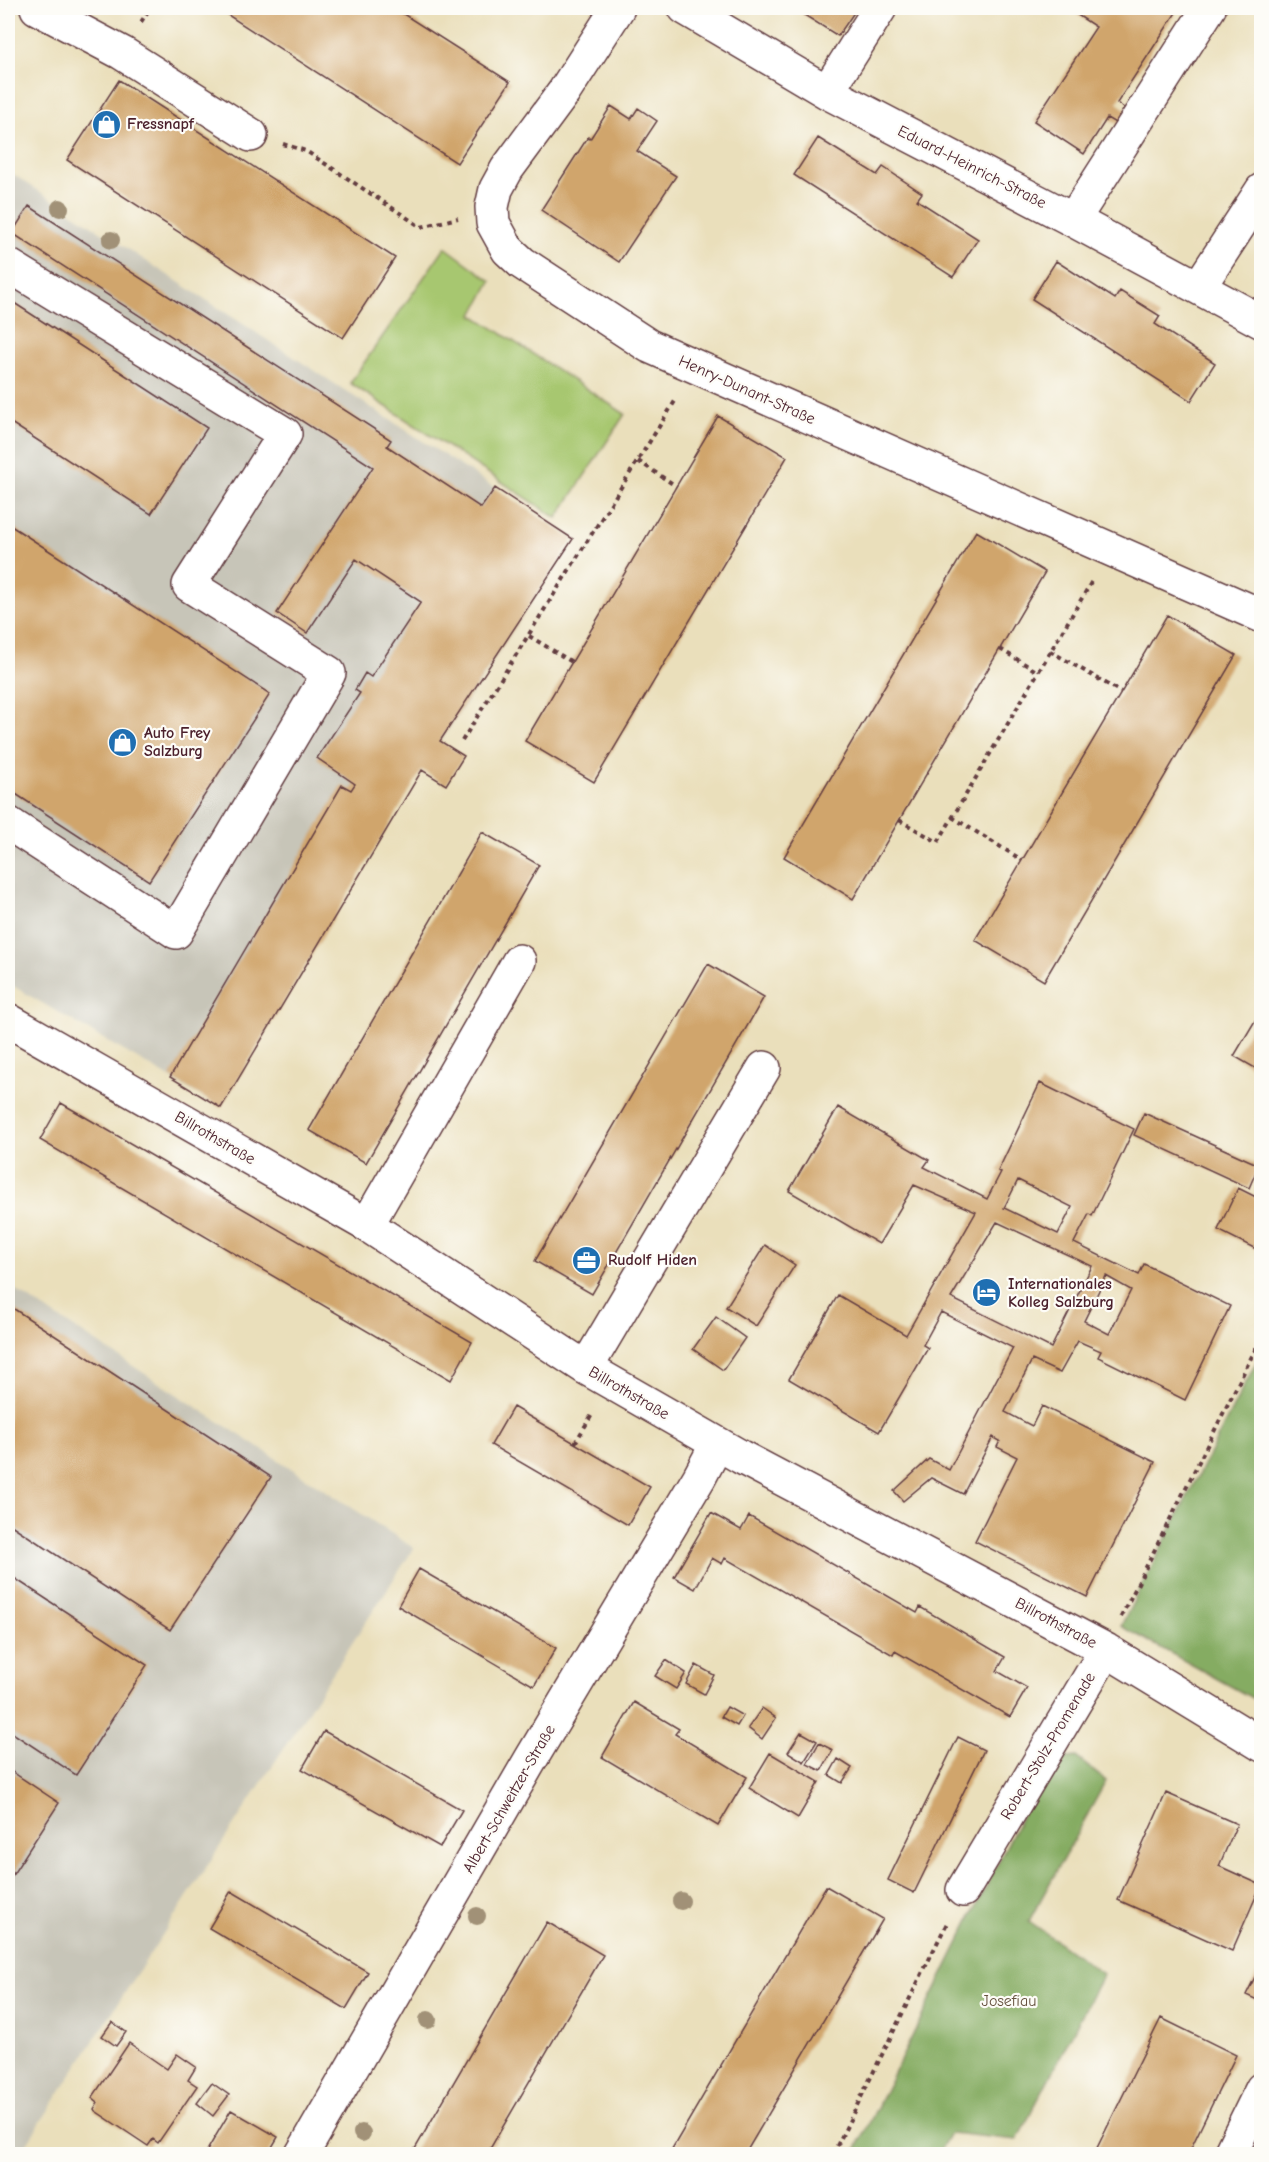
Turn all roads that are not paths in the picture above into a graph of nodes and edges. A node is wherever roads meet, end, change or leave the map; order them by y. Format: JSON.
{"nodes":[{"id":1,"x":37,"y":8,"type":"edge"},
{"id":2,"x":618,"y":8,"type":"edge"},
{"id":3,"x":685,"y":8,"type":"edge"},
{"id":4,"x":880,"y":8,"type":"edge"},
{"id":5,"x":1209,"y":8,"type":"edge"},
{"id":6,"x":827,"y":92,"type":"junction"},
{"id":7,"x":251,"y":135,"type":"road end"},
{"id":8,"x":1262,"y":190,"type":"edge"},
{"id":9,"x":1073,"y":220,"type":"junction"},
{"id":10,"x":8,"y":265,"type":"edge"},
{"id":11,"x":1199,"y":286,"type":"junction"},
{"id":12,"x":1262,"y":322,"type":"edge"},
{"id":13,"x":1262,"y":616,"type":"edge"},
{"id":14,"x":8,"y":823,"type":"edge"},
{"id":15,"x":519,"y":961,"type":"dead end"},
{"id":16,"x":8,"y":1020,"type":"edge"},
{"id":17,"x":764,"y":1068,"type":"dead end"},
{"id":18,"x":367,"y":1225,"type":"junction"},
{"id":19,"x":586,"y":1368,"type":"junction"},
{"id":20,"x":717,"y":1444,"type":"junction"},
{"id":21,"x":1106,"y":1650,"type":"junction"},
{"id":22,"x":1262,"y":1745,"type":"edge"},
{"id":23,"x":963,"y":1890,"type":"road end"},
{"id":24,"x":1262,"y":2089,"type":"edge"},
{"id":25,"x":302,"y":2154,"type":"edge"},
{"id":26,"x":1230,"y":2154,"type":"edge"}],
"edges":[{"from":1,"to":7,"type":"street"},
{"from":2,"to":13,"type":"street","name":"Henry-Dunant-Straße"},
{"from":3,"to":6,"type":"street","name":"Eduard-Heinrich-Straße"},
{"from":4,"to":6,"type":"street"},
{"from":5,"to":9,"type":"street"},
{"from":6,"to":9,"type":"street","name":"Eduard-Heinrich-Straße"},
{"from":8,"to":11,"type":"street"},
{"from":9,"to":11,"type":"street","name":"Eduard-Heinrich-Straße"},
{"from":10,"to":14,"type":"street"},
{"from":11,"to":12,"type":"street","name":"Eduard-Heinrich-Straße"},
{"from":15,"to":18,"type":"street"},
{"from":16,"to":18,"type":"street","name":"Billrothstraße"},
{"from":17,"to":19,"type":"street"},
{"from":18,"to":19,"type":"street","name":"Billrothstraße"},
{"from":19,"to":20,"type":"street","name":"Billrothstraße"},
{"from":20,"to":21,"type":"street","name":"Billrothstraße"},
{"from":20,"to":25,"type":"street","name":"Albert-Schweitzer-Straße"},
{"from":21,"to":22,"type":"street","name":"Billrothstraße"},
{"from":21,"to":23,"type":"street","name":"Robert-Stolz-Promenade"},
{"from":24,"to":26,"type":"street"}]}
